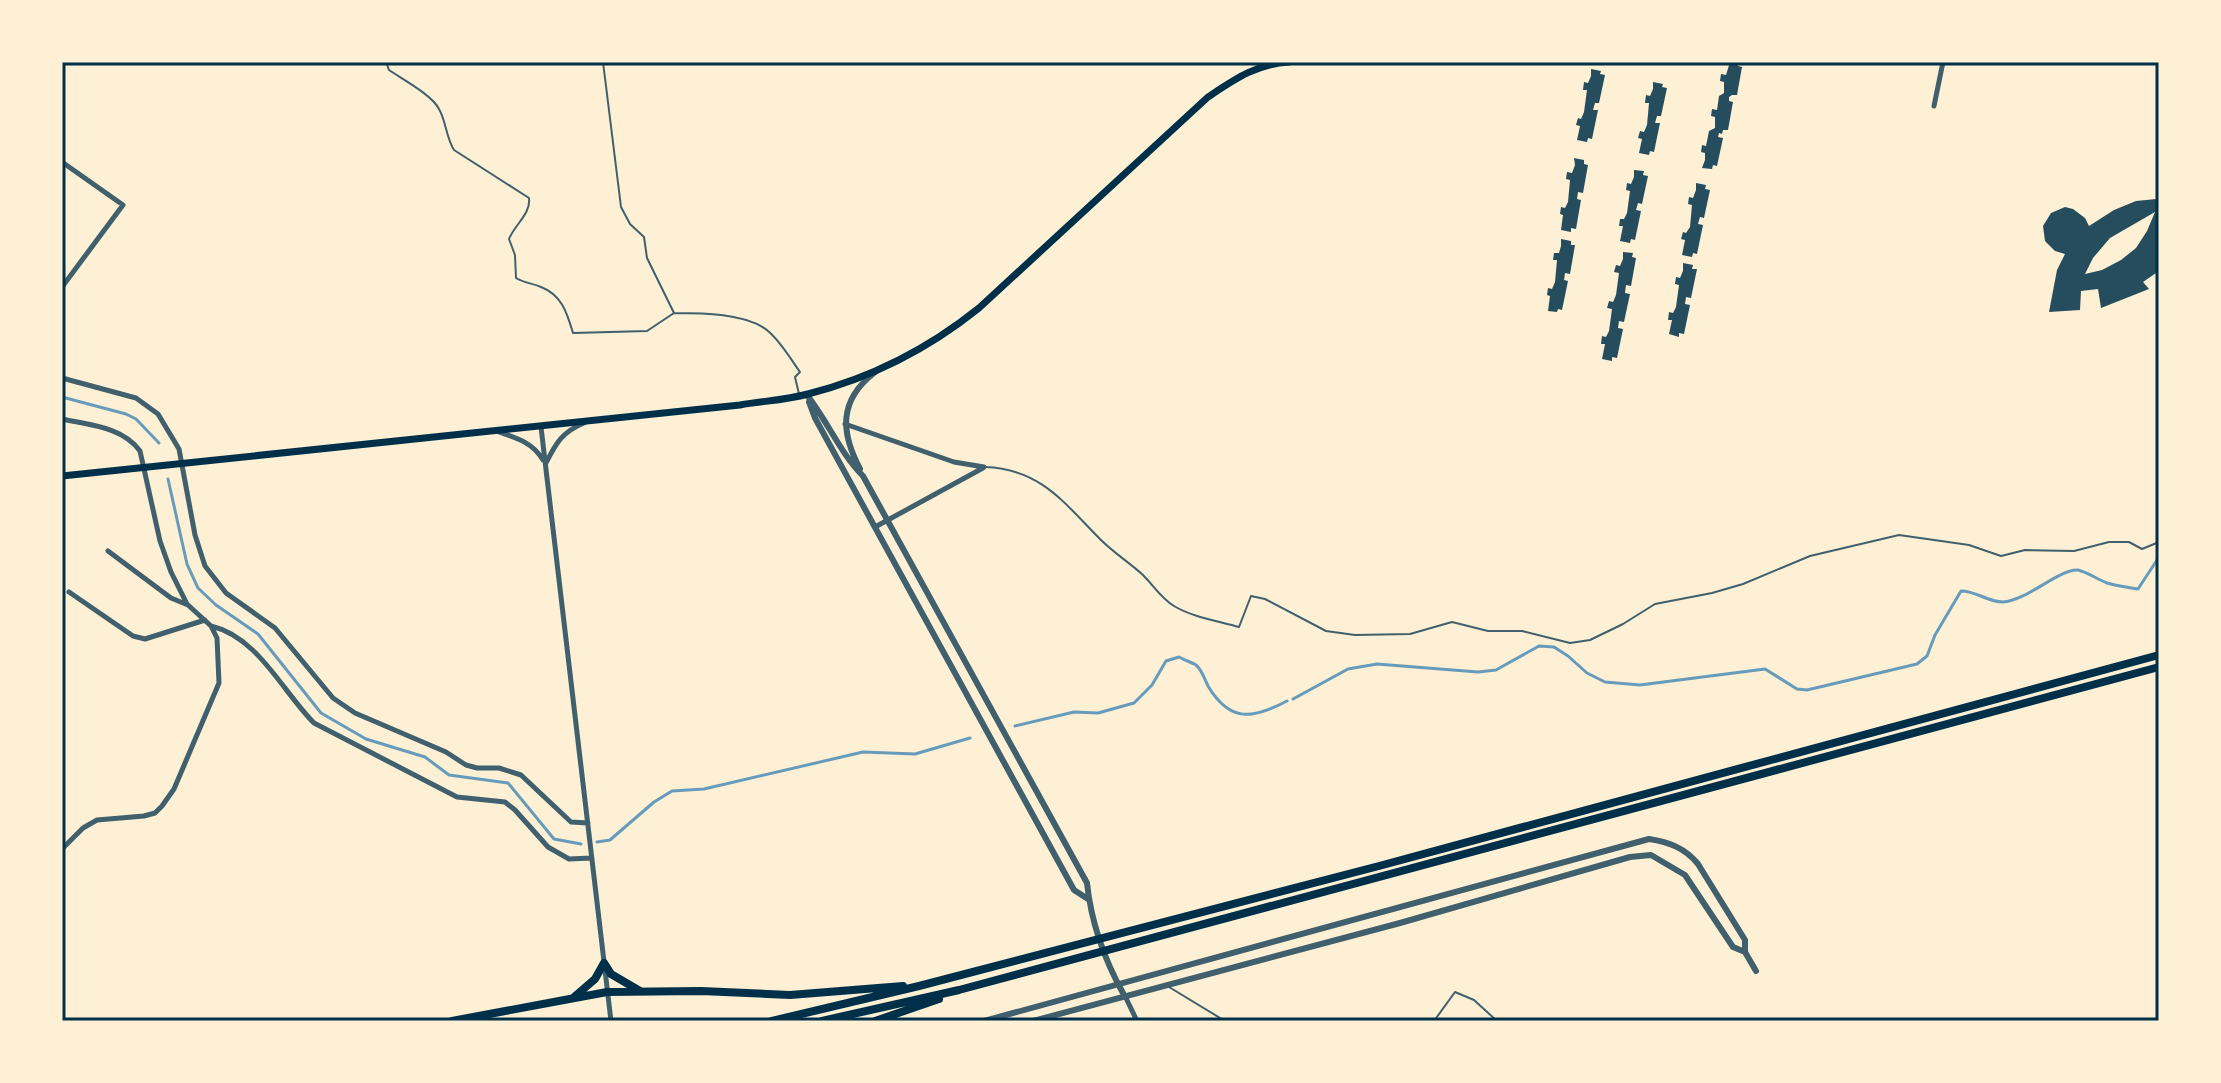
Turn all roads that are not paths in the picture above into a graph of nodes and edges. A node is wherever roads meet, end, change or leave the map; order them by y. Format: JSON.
{"nodes":[{"id":1,"x":386,"y":62,"type":"edge"},
{"id":2,"x":603,"y":62,"type":"edge"},
{"id":3,"x":1249,"y":62,"type":"edge"},
{"id":4,"x":1289,"y":62,"type":"edge"},
{"id":5,"x":1943,"y":62,"type":"edge"},
{"id":6,"x":1269,"y":63,"type":"edge"},
{"id":7,"x":1233,"y":80,"type":"junction"},
{"id":8,"x":1934,"y":106,"type":"dead end"},
{"id":9,"x":62,"y":162,"type":"edge"},
{"id":10,"x":62,"y":287,"type":"edge"},
{"id":11,"x":674,"y":313,"type":"junction"},
{"id":12,"x":879,"y":369,"type":"junction"},
{"id":13,"x":62,"y":378,"type":"edge"},
{"id":14,"x":803,"y":395,"type":"junction"},
{"id":15,"x":62,"y":419,"type":"edge"},
{"id":16,"x":585,"y":422,"type":"junction"},
{"id":17,"x":845,"y":424,"type":"junction"},
{"id":18,"x":541,"y":427,"type":"junction"},
{"id":19,"x":498,"y":432,"type":"junction"},
{"id":20,"x":546,"y":464,"type":"junction"},
{"id":21,"x":181,"y":466,"type":"junction"},
{"id":22,"x":984,"y":467,"type":"junction"},
{"id":23,"x":146,"y":469,"type":"junction"},
{"id":24,"x":62,"y":476,"type":"edge"},
{"id":25,"x":863,"y":476,"type":"junction"},
{"id":26,"x":888,"y":520,"type":"junction"},
{"id":27,"x":875,"y":527,"type":"junction"},
{"id":28,"x":2159,"y":542,"type":"edge"},
{"id":29,"x":108,"y":551,"type":"dead end"},
{"id":30,"x":69,"y":592,"type":"dead end"},
{"id":31,"x":188,"y":605,"type":"junction"},
{"id":32,"x":205,"y":620,"type":"junction"},
{"id":33,"x":211,"y":626,"type":"junction"},
{"id":34,"x":2159,"y":655,"type":"edge"},
{"id":35,"x":2159,"y":667,"type":"edge"},
{"id":36,"x":588,"y":823,"type":"junction"},
{"id":37,"x":62,"y":849,"type":"edge"},
{"id":38,"x":592,"y":858,"type":"junction"},
{"id":39,"x":1088,"y":899,"type":"junction"},
{"id":40,"x":1745,"y":952,"type":"junction"},
{"id":41,"x":604,"y":963,"type":"junction"},
{"id":42,"x":1756,"y":971,"type":"dead end"},
{"id":43,"x":1152,"y":974,"type":"junction"},
{"id":44,"x":1118,"y":983,"type":"junction"},
{"id":45,"x":1166,"y":984,"type":"junction"},
{"id":46,"x":919,"y":986,"type":"junction"},
{"id":47,"x":959,"y":990,"type":"junction"},
{"id":48,"x":607,"y":992,"type":"junction"},
{"id":49,"x":643,"y":992,"type":"junction"},
{"id":50,"x":1124,"y":995,"type":"junction"},
{"id":51,"x":569,"y":1000,"type":"junction"},
{"id":52,"x":452,"y":1021,"type":"edge"},
{"id":53,"x":611,"y":1021,"type":"edge"},
{"id":54,"x":772,"y":1021,"type":"edge"},
{"id":55,"x":822,"y":1021,"type":"edge"},
{"id":56,"x":875,"y":1021,"type":"edge"},
{"id":57,"x":984,"y":1021,"type":"edge"},
{"id":58,"x":1033,"y":1021,"type":"edge"},
{"id":59,"x":1137,"y":1021,"type":"edge"},
{"id":60,"x":1225,"y":1021,"type":"edge"},
{"id":61,"x":1434,"y":1021,"type":"edge"},
{"id":62,"x":1497,"y":1021,"type":"edge"}],
"edges":[{"from":1,"to":11,"type":"lane"},
{"from":2,"to":11,"type":"lane"},
{"from":3,"to":7,"type":"main road"},
{"from":4,"to":6,"type":"main road"},
{"from":5,"to":8,"type":"street"},
{"from":6,"to":7,"type":"main road"},
{"from":7,"to":12,"type":"main road"},
{"from":9,"to":10,"type":"street"},
{"from":11,"to":14,"type":"lane"},
{"from":12,"to":14,"type":"main road"},
{"from":12,"to":17,"type":"street"},
{"from":13,"to":21,"type":"street"},
{"from":14,"to":16,"type":"main road"},
{"from":14,"to":25,"type":"street"},
{"from":14,"to":27,"type":"street"},
{"from":15,"to":23,"type":"street"},
{"from":16,"to":18,"type":"main road"},
{"from":16,"to":20,"type":"street"},
{"from":17,"to":22,"type":"street"},
{"from":17,"to":25,"type":"street"},
{"from":18,"to":19,"type":"main road"},
{"from":18,"to":20,"type":"street"},
{"from":19,"to":20,"type":"street"},
{"from":19,"to":21,"type":"main road"},
{"from":20,"to":36,"type":"street"},
{"from":21,"to":23,"type":"main road"},
{"from":21,"to":36,"type":"street"},
{"from":22,"to":26,"type":"street"},
{"from":22,"to":28,"type":"lane"},
{"from":23,"to":24,"type":"main road"},
{"from":23,"to":31,"type":"street"},
{"from":25,"to":26,"type":"street"},
{"from":26,"to":27,"type":"street"},
{"from":26,"to":39,"type":"street"},
{"from":27,"to":39,"type":"street"},
{"from":29,"to":31,"type":"street"},
{"from":30,"to":32,"type":"street"},
{"from":31,"to":32,"type":"street"},
{"from":32,"to":33,"type":"street"},
{"from":33,"to":37,"type":"street"},
{"from":33,"to":38,"type":"street"},
{"from":34,"to":46,"type":"highway"},
{"from":35,"to":47,"type":"highway"},
{"from":36,"to":38,"type":"street"},
{"from":38,"to":41,"type":"street"},
{"from":39,"to":44,"type":"street"},
{"from":40,"to":42,"type":"street"},
{"from":40,"to":43,"type":"street"},
{"from":40,"to":45,"type":"street"},
{"from":41,"to":48,"type":"street"},
{"from":41,"to":49,"type":"highway"},
{"from":41,"to":51,"type":"highway"},
{"from":43,"to":44,"type":"street"},
{"from":43,"to":45,"type":"lane"},
{"from":44,"to":50,"type":"street"},
{"from":44,"to":57,"type":"street"},
{"from":45,"to":50,"type":"street"},
{"from":45,"to":60,"type":"lane"},
{"from":46,"to":49,"type":"highway"},
{"from":46,"to":54,"type":"highway"},
{"from":47,"to":55,"type":"highway"},
{"from":47,"to":56,"type":"highway"},
{"from":48,"to":49,"type":"highway"},
{"from":48,"to":51,"type":"highway"},
{"from":48,"to":53,"type":"street"},
{"from":50,"to":58,"type":"street"},
{"from":50,"to":59,"type":"street"},
{"from":51,"to":52,"type":"highway"},
{"from":61,"to":62,"type":"lane"}]}
